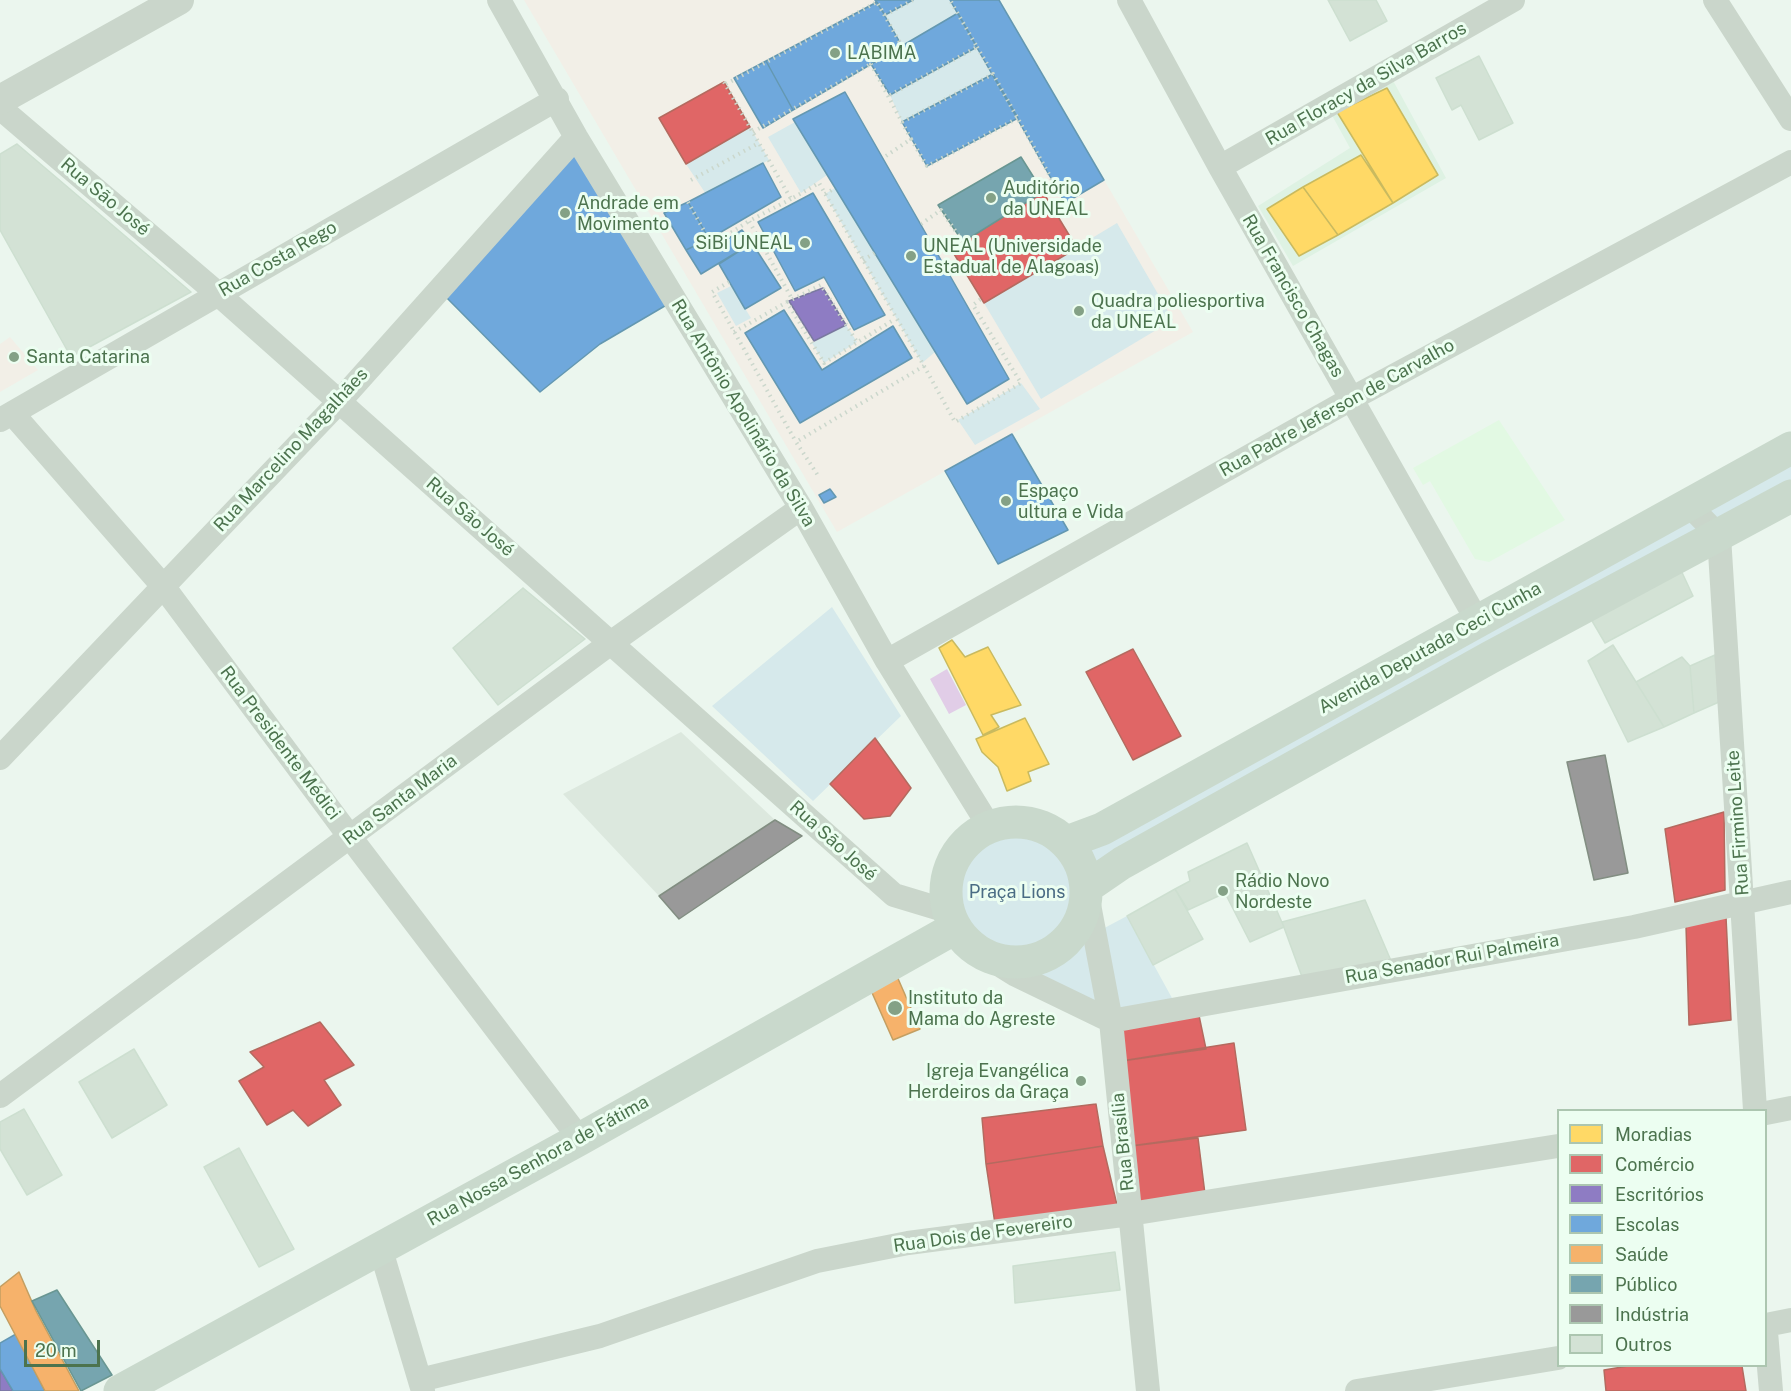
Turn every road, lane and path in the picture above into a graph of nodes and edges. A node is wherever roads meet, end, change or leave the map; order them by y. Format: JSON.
{"nodes":[{"id":1,"x":179,"y":0,"type":"edge"},
{"id":2,"x":499,"y":0,"type":"edge"},
{"id":3,"x":914,"y":0,"type":"edge"},
{"id":4,"x":950,"y":0,"type":"edge"},
{"id":5,"x":1129,"y":0,"type":"edge"},
{"id":6,"x":1513,"y":0,"type":"edge"},
{"id":7,"x":1715,"y":0,"type":"edge"},
{"id":8,"x":885,"y":15,"type":"junction"},
{"id":9,"x":977,"y":47,"type":"junction"},
{"id":10,"x":871,"y":64,"type":"junction"},
{"id":11,"x":993,"y":74,"type":"junction"},
{"id":12,"x":890,"y":95,"type":"junction"},
{"id":13,"x":557,"y":99,"type":"junction"},
{"id":14,"x":0,"y":100,"type":"edge"},
{"id":15,"x":0,"y":108,"type":"edge"},
{"id":16,"x":1018,"y":118,"type":"junction"},
{"id":17,"x":1791,"y":119,"type":"edge"},
{"id":18,"x":902,"y":122,"type":"junction"},
{"id":19,"x":753,"y":132,"type":"junction"},
{"id":20,"x":576,"y":137,"type":"junction"},
{"id":21,"x":911,"y":139,"type":"junction"},
{"id":22,"x":759,"y":143,"type":"junction"},
{"id":23,"x":883,"y":158,"type":"dead end"},
{"id":24,"x":1791,"y":162,"type":"edge"},
{"id":25,"x":1220,"y":167,"type":"junction"},
{"id":26,"x":691,"y":180,"type":"dead end"},
{"id":27,"x":835,"y":188,"type":"dead end"},
{"id":28,"x":825,"y":194,"type":"junction"},
{"id":29,"x":791,"y":199,"type":"junction"},
{"id":30,"x":688,"y":202,"type":"dead end"},
{"id":31,"x":1065,"y":203,"type":"dead end"},
{"id":32,"x":749,"y":221,"type":"junction"},
{"id":33,"x":921,"y":224,"type":"dead end"},
{"id":34,"x":963,"y":242,"type":"dead end"},
{"id":35,"x":874,"y":253,"type":"dead end"},
{"id":36,"x":863,"y":260,"type":"junction"},
{"id":37,"x":729,"y":282,"type":"dead end"},
{"id":38,"x":217,"y":293,"type":"junction"},
{"id":39,"x":792,"y":299,"type":"junction"},
{"id":40,"x":981,"y":299,"type":"dead end"},
{"id":41,"x":787,"y":302,"type":"junction"},
{"id":42,"x":895,"y":319,"type":"junction"},
{"id":43,"x":735,"y":332,"type":"junction"},
{"id":44,"x":857,"y":342,"type":"junction"},
{"id":45,"x":924,"y":366,"type":"junction"},
{"id":46,"x":1352,"y":399,"type":"junction"},
{"id":47,"x":339,"y":402,"type":"junction"},
{"id":48,"x":6,"y":416,"type":"edge"},
{"id":49,"x":796,"y":442,"type":"junction"},
{"id":50,"x":1791,"y":448,"type":"edge"},
{"id":51,"x":819,"y":477,"type":"dead end"},
{"id":52,"x":1791,"y":496,"type":"edge"},
{"id":53,"x":1689,"y":505,"type":"junction"},
{"id":54,"x":801,"y":508,"type":"junction"},
{"id":55,"x":1719,"y":536,"type":"junction"},
{"id":56,"x":163,"y":586,"type":"junction"},
{"id":57,"x":1478,"y":622,"type":"junction"},
{"id":58,"x":612,"y":642,"type":"junction"},
{"id":59,"x":887,"y":661,"type":"junction"},
{"id":60,"x":0,"y":758,"type":"edge"},
{"id":61,"x":989,"y":825,"type":"junction"},
{"id":62,"x":350,"y":837,"type":"junction"},
{"id":63,"x":1067,"y":842,"type":"junction"},
{"id":64,"x":1087,"y":891,"type":"junction"},
{"id":65,"x":1791,"y":892,"type":"edge"},
{"id":66,"x":894,"y":895,"type":"junction"},
{"id":67,"x":1743,"y":902,"type":"junction"},
{"id":68,"x":951,"y":920,"type":"junction"},
{"id":69,"x":913,"y":953,"type":"junction"},
{"id":70,"x":984,"y":955,"type":"junction"},
{"id":71,"x":1111,"y":1021,"type":"junction"},
{"id":72,"x":0,"y":1096,"type":"edge"},
{"id":73,"x":1791,"y":1108,"type":"edge"},
{"id":74,"x":1755,"y":1109,"type":"edge"},
{"id":75,"x":1767,"y":1113,"type":"edge"},
{"id":76,"x":580,"y":1139,"type":"junction"},
{"id":77,"x":1557,"y":1146,"type":"edge"},
{"id":78,"x":1130,"y":1214,"type":"junction"},
{"id":79,"x":380,"y":1247,"type":"junction"},
{"id":80,"x":1791,"y":1320,"type":"edge"},
{"id":81,"x":1767,"y":1325,"type":"edge"},
{"id":82,"x":1767,"y":1347,"type":"edge"},
{"id":83,"x":1557,"y":1358,"type":"edge"},
{"id":84,"x":422,"y":1385,"type":"edge"},
{"id":85,"x":120,"y":1391,"type":"edge"},
{"id":86,"x":1148,"y":1391,"type":"edge"},
{"id":87,"x":1357,"y":1391,"type":"edge"},
{"id":88,"x":1770,"y":1391,"type":"edge"}],
"edges":[{"from":1,"to":14,"type":"street"},
{"from":2,"to":13,"type":"street","name":"Rua Antônio Apolinário da Silva"},
{"from":3,"to":8,"type":"path"},
{"from":4,"to":9,"type":"path"},
{"from":5,"to":25,"type":"street","name":"Rua Francisco Chagas"},
{"from":6,"to":25,"type":"street","name":"Rua Floracy da Silva Barros"},
{"from":7,"to":17,"type":"street"},
{"from":8,"to":10,"type":"path"},
{"from":8,"to":19,"type":"path"},
{"from":9,"to":11,"type":"path"},
{"from":9,"to":12,"type":"path"},
{"from":10,"to":12,"type":"path"},
{"from":10,"to":19,"type":"path"},
{"from":11,"to":16,"type":"path"},
{"from":11,"to":18,"type":"path"},
{"from":12,"to":18,"type":"path"},
{"from":13,"to":20,"type":"street","name":"Rua Antônio Apolinário da Silva"},
{"from":13,"to":38,"type":"street","name":"Rua Costa Rego"},
{"from":15,"to":38,"type":"street","name":"Rua São José"},
{"from":16,"to":21,"type":"path"},
{"from":16,"to":31,"type":"path"},
{"from":18,"to":21,"type":"path"},
{"from":19,"to":22,"type":"path"},
{"from":20,"to":47,"type":"street","name":"Rua Marcelino Magalhães"},
{"from":20,"to":54,"type":"street","name":"Rua Antônio Apolinário da Silva"},
{"from":21,"to":23,"type":"path"},
{"from":22,"to":26,"type":"path"},
{"from":22,"to":29,"type":"path"},
{"from":24,"to":46,"type":"street","name":"Rua Padre Jeferson de Carvalho"},
{"from":25,"to":46,"type":"street","name":"Rua Francisco Chagas"},
{"from":27,"to":28,"type":"path"},
{"from":28,"to":29,"type":"path"},
{"from":28,"to":36,"type":"path"},
{"from":29,"to":32,"type":"path"},
{"from":30,"to":32,"type":"path"},
{"from":32,"to":39,"type":"path"},
{"from":33,"to":34,"type":"path"},
{"from":35,"to":36,"type":"path"},
{"from":36,"to":42,"type":"path"},
{"from":37,"to":43,"type":"path"},
{"from":38,"to":47,"type":"street","name":"Rua São José"},
{"from":38,"to":48,"type":"street","name":"Rua Costa Rego"},
{"from":39,"to":41,"type":"path"},
{"from":39,"to":44,"type":"path"},
{"from":40,"to":45,"type":"path"},
{"from":41,"to":43,"type":"path"},
{"from":41,"to":44,"type":"path"},
{"from":42,"to":44,"type":"path"},
{"from":42,"to":45,"type":"path"},
{"from":43,"to":49,"type":"path"},
{"from":45,"to":49,"type":"path"},
{"from":46,"to":57,"type":"street","name":"Rua Francisco Chagas"},
{"from":46,"to":59,"type":"street","name":"Rua Padre Jeferson de Carvalho"},
{"from":47,"to":56,"type":"street","name":"Rua Marcelino Magalhães"},
{"from":47,"to":58,"type":"street","name":"Rua São José"},
{"from":48,"to":56,"type":"street","name":"Rua Presidente Médici"},
{"from":49,"to":51,"type":"path"},
{"from":50,"to":53,"type":"main road","name":"Avenida Deputada Ceci Cunha"},
{"from":52,"to":55,"type":"main road","name":"Avenida Deputada Ceci Cunha"},
{"from":53,"to":55,"type":"street"},
{"from":53,"to":57,"type":"main road","name":"Avenida Deputada Ceci Cunha"},
{"from":54,"to":58,"type":"street","name":"Rua Santa Maria"},
{"from":54,"to":59,"type":"street","name":"Rua Antônio Apolinário da Silva"},
{"from":55,"to":64,"type":"main road","name":"Avenida Deputada Ceci Cunha"},
{"from":55,"to":67,"type":"street","name":"Rua Firmino Leite"},
{"from":56,"to":60,"type":"street","name":"Rua Marcelino Magalhães"},
{"from":56,"to":62,"type":"street","name":"Rua Presidente Médici"},
{"from":57,"to":63,"type":"main road","name":"Avenida Deputada Ceci Cunha"},
{"from":58,"to":62,"type":"street","name":"Rua Santa Maria"},
{"from":58,"to":66,"type":"street","name":"Rua São José"},
{"from":59,"to":61,"type":"street","name":"Rua Antônio Apolinário da Silva"},
{"from":61,"to":63,"type":"main road"},
{"from":61,"to":68,"type":"main road"},
{"from":62,"to":72,"type":"street","name":"Rua Santa Maria"},
{"from":62,"to":76,"type":"street","name":"Rua Presidente Médici"},
{"from":63,"to":64,"type":"main road"},
{"from":64,"to":70,"type":"main road"},
{"from":64,"to":71,"type":"street","name":"Rua Brasília"},
{"from":65,"to":67,"type":"street","name":"Rua Senador Rui Palmeira"},
{"from":66,"to":68,"type":"street","name":"Rua São José"},
{"from":66,"to":69,"type":"street"},
{"from":67,"to":71,"type":"street","name":"Rua Senador Rui Palmeira"},
{"from":67,"to":74,"type":"street","name":"Rua Firmino Leite"},
{"from":68,"to":69,"type":"main road","name":"Rua Nossa Senhora de Fátima"},
{"from":68,"to":70,"type":"main road"},
{"from":69,"to":76,"type":"main road","name":"Rua Nossa Senhora de Fátima"},
{"from":70,"to":71,"type":"street"},
{"from":71,"to":78,"type":"street","name":"Rua Brasília"},
{"from":73,"to":75,"type":"street"},
{"from":76,"to":79,"type":"main road","name":"Rua Nossa Senhora de Fátima"},
{"from":77,"to":78,"type":"street","name":"Rua Dois de Fevereiro"},
{"from":78,"to":84,"type":"street","name":"Rua Dois de Fevereiro"},
{"from":78,"to":86,"type":"street","name":"Rua Brasília"},
{"from":79,"to":84,"type":"street"},
{"from":79,"to":85,"type":"main road","name":"Rua Nossa Senhora de Fátima"},
{"from":80,"to":81,"type":"street"},
{"from":82,"to":88,"type":"street"},
{"from":83,"to":87,"type":"street"}]}
